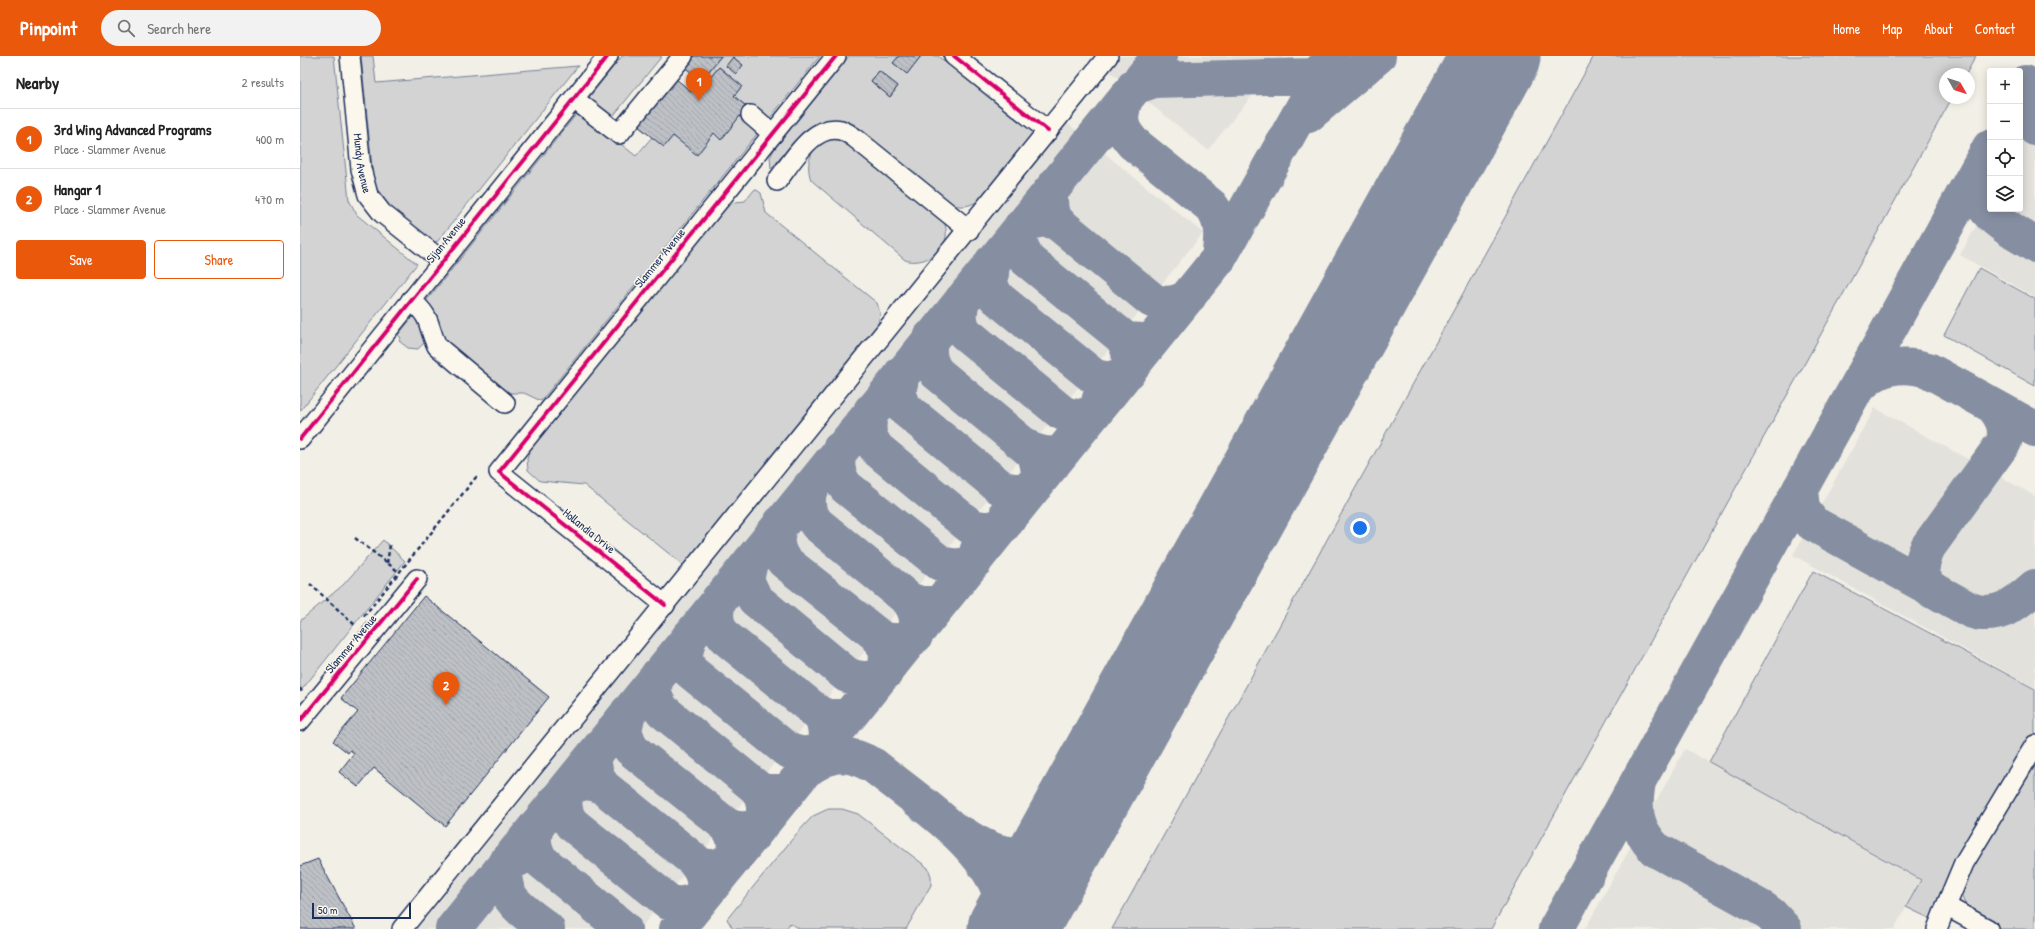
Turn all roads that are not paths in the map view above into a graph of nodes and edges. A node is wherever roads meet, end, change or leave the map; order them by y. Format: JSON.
{"nodes":[{"id":1,"x":350,"y":56,"type":"edge"},
{"id":2,"x":608,"y":56,"type":"edge"},
{"id":3,"x":683,"y":56,"type":"edge"},
{"id":4,"x":836,"y":56,"type":"edge"},
{"id":5,"x":954,"y":56,"type":"edge"},
{"id":6,"x":1108,"y":56,"type":"edge"},
{"id":7,"x":574,"y":98,"type":"junction"},
{"id":8,"x":751,"y":115,"type":"dead end"},
{"id":9,"x":1048,"y":131,"type":"junction"},
{"id":10,"x":773,"y":134,"type":"junction"},
{"id":11,"x":777,"y":181,"type":"dead end"},
{"id":12,"x":969,"y":230,"type":"junction"},
{"id":13,"x":442,"y":261,"type":"junction"},
{"id":14,"x":411,"y":300,"type":"junction"},
{"id":15,"x":505,"y":403,"type":"dead end"},
{"id":16,"x":300,"y":439,"type":"edge"},
{"id":17,"x":499,"y":472,"type":"joint"},
{"id":18,"x":417,"y":580,"type":"dead end"},
{"id":19,"x":666,"y":605,"type":"junction"},
{"id":20,"x":300,"y":721,"type":"edge"},
{"id":21,"x":2035,"y":745,"type":"edge"},
{"id":22,"x":1946,"y":906,"type":"junction"},
{"id":23,"x":402,"y":929,"type":"edge"},
{"id":24,"x":1937,"y":929,"type":"edge"},
{"id":25,"x":1988,"y":929,"type":"edge"}],
"edges":[{"from":1,"to":13,"type":"street","name":"Mundy Avenue"},
{"from":2,"to":7,"type":"street","name":"Sijan Avenue"},
{"from":3,"to":7,"type":"street"},
{"from":4,"to":10,"type":"street","name":"Slammer Avenue"},
{"from":5,"to":9,"type":"street"},
{"from":6,"to":9,"type":"street"},
{"from":7,"to":13,"type":"street","name":"Sijan Avenue"},
{"from":8,"to":10,"type":"street"},
{"from":9,"to":12,"type":"street"},
{"from":10,"to":17,"type":"street","name":"Slammer Avenue"},
{"from":11,"to":12,"type":"street"},
{"from":12,"to":19,"type":"street"},
{"from":13,"to":14,"type":"street","name":"Sijan Avenue"},
{"from":14,"to":15,"type":"street"},
{"from":14,"to":16,"type":"street","name":"Sijan Avenue"},
{"from":17,"to":19,"type":"street","name":"Hollandia Drive"},
{"from":18,"to":20,"type":"street","name":"Slammer Avenue"},
{"from":19,"to":23,"type":"street"},
{"from":21,"to":22,"type":"street"},
{"from":22,"to":24,"type":"street"},
{"from":22,"to":25,"type":"street"}]}
